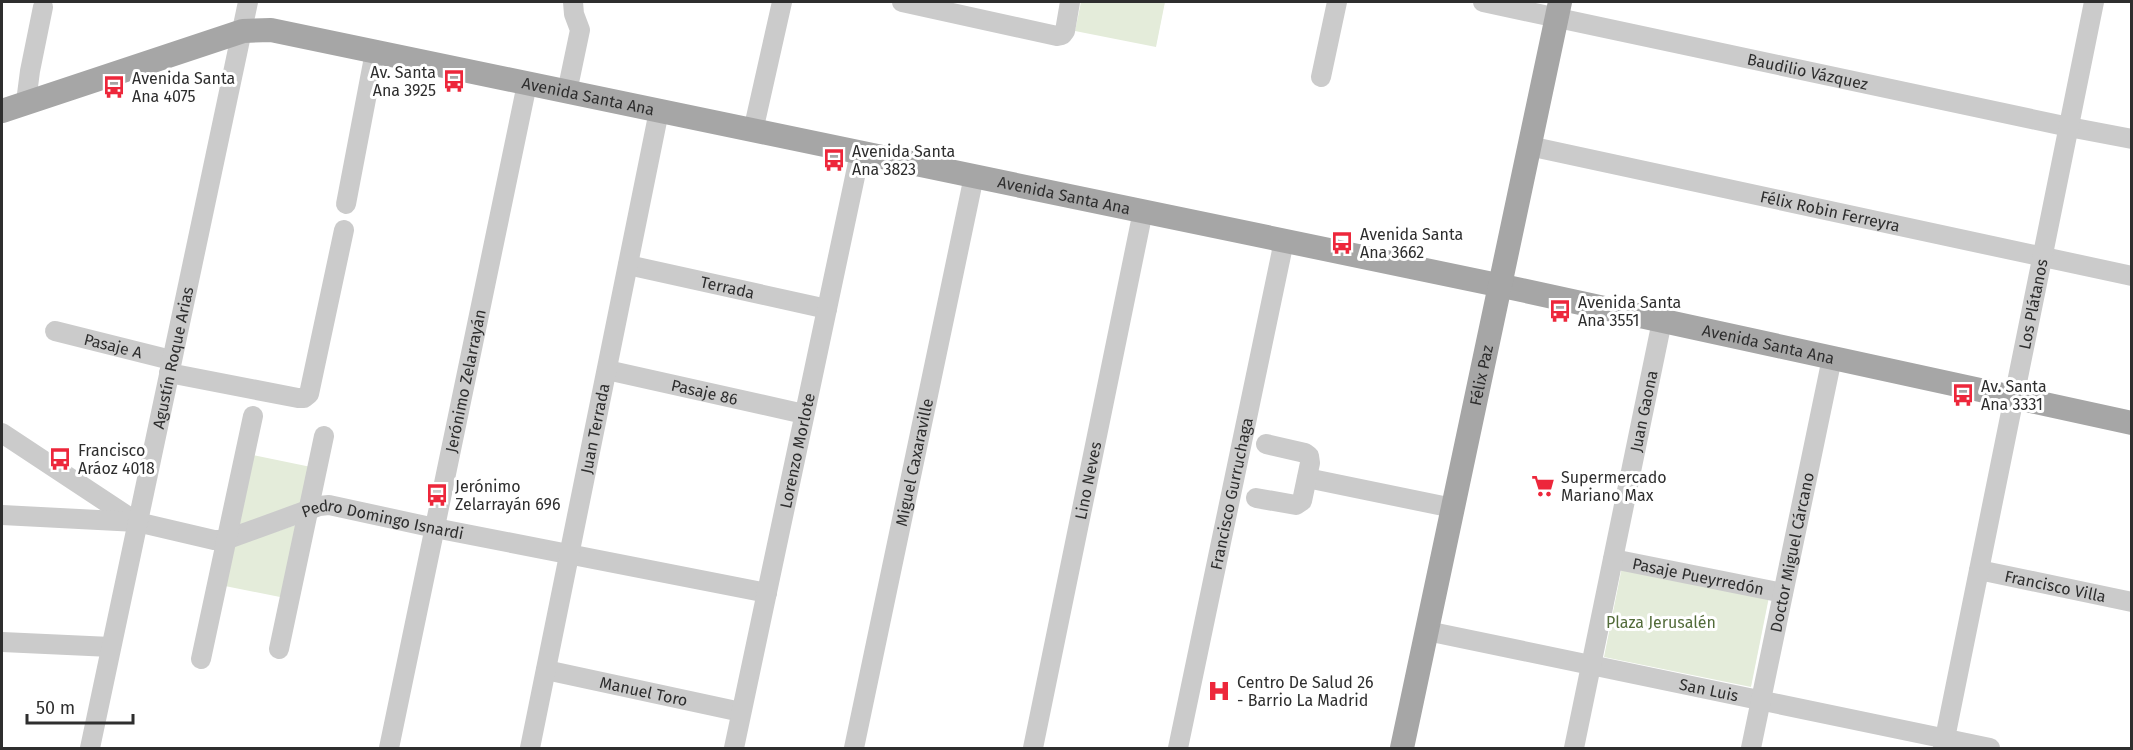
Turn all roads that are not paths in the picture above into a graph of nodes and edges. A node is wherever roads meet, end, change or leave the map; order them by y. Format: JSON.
{"nodes":[{"id":1,"x":248,"y":2,"type":"edge"},
{"id":2,"x":573,"y":2,"type":"edge"},
{"id":3,"x":782,"y":2,"type":"edge"},
{"id":4,"x":908,"y":2,"type":"edge"},
{"id":5,"x":1070,"y":2,"type":"edge"},
{"id":6,"x":1337,"y":2,"type":"edge"},
{"id":7,"x":1483,"y":2,"type":"edge"},
{"id":8,"x":2094,"y":2,"type":"edge"},
{"id":9,"x":43,"y":7,"type":"dead end"},
{"id":10,"x":1558,"y":9,"type":"edge"},
{"id":11,"x":243,"y":32,"type":"junction"},
{"id":12,"x":375,"y":52,"type":"junction"},
{"id":13,"x":1321,"y":77,"type":"dead end"},
{"id":14,"x":527,"y":84,"type":"junction"},
{"id":15,"x":567,"y":92,"type":"junction"},
{"id":16,"x":26,"y":102,"type":"junction"},
{"id":17,"x":2,"y":111,"type":"edge"},
{"id":18,"x":659,"y":111,"type":"junction"},
{"id":19,"x":2069,"y":127,"type":"junction"},
{"id":20,"x":753,"y":131,"type":"junction"},
{"id":21,"x":2132,"y":139,"type":"edge"},
{"id":22,"x":1529,"y":146,"type":"junction"},
{"id":23,"x":860,"y":153,"type":"junction"},
{"id":24,"x":974,"y":176,"type":"junction"},
{"id":25,"x":346,"y":204,"type":"dead end"},
{"id":26,"x":1143,"y":211,"type":"junction"},
{"id":27,"x":344,"y":230,"type":"dead end"},
{"id":28,"x":1284,"y":241,"type":"junction"},
{"id":29,"x":2044,"y":257,"type":"junction"},
{"id":30,"x":628,"y":265,"type":"junction"},
{"id":31,"x":2132,"y":276,"type":"edge"},
{"id":32,"x":1500,"y":285,"type":"junction"},
{"id":33,"x":827,"y":309,"type":"junction"},
{"id":34,"x":1662,"y":321,"type":"junction"},
{"id":35,"x":55,"y":331,"type":"dead end"},
{"id":36,"x":1832,"y":358,"type":"junction"},
{"id":37,"x":170,"y":367,"type":"junction"},
{"id":38,"x":607,"y":370,"type":"junction"},
{"id":39,"x":2014,"y":398,"type":"junction"},
{"id":40,"x":804,"y":414,"type":"junction"},
{"id":41,"x":253,"y":416,"type":"dead end"},
{"id":42,"x":2132,"y":423,"type":"edge"},
{"id":43,"x":2,"y":433,"type":"edge"},
{"id":44,"x":324,"y":436,"type":"dead end"},
{"id":45,"x":1266,"y":444,"type":"dead end"},
{"id":46,"x":1307,"y":478,"type":"junction"},
{"id":47,"x":1256,"y":498,"type":"dead end"},
{"id":48,"x":1453,"y":508,"type":"junction"},
{"id":49,"x":308,"y":512,"type":"junction"},
{"id":50,"x":2,"y":515,"type":"edge"},
{"id":51,"x":137,"y":522,"type":"junction"},
{"id":52,"x":435,"y":528,"type":"junction"},
{"id":53,"x":225,"y":540,"type":"junction"},
{"id":54,"x":569,"y":554,"type":"junction"},
{"id":55,"x":1613,"y":559,"type":"junction"},
{"id":56,"x":1979,"y":570,"type":"junction"},
{"id":57,"x":767,"y":593,"type":"junction"},
{"id":58,"x":1783,"y":593,"type":"junction"},
{"id":59,"x":2132,"y":602,"type":"edge"},
{"id":60,"x":1427,"y":631,"type":"junction"},
{"id":61,"x":2,"y":642,"type":"edge"},
{"id":62,"x":111,"y":647,"type":"junction"},
{"id":63,"x":279,"y":649,"type":"dead end"},
{"id":64,"x":201,"y":660,"type":"dead end"},
{"id":65,"x":1591,"y":665,"type":"junction"},
{"id":66,"x":546,"y":670,"type":"junction"},
{"id":67,"x":1761,"y":700,"type":"junction"},
{"id":68,"x":741,"y":712,"type":"junction"},
{"id":69,"x":1944,"y":744,"type":"edge"},
{"id":70,"x":90,"y":748,"type":"edge"},
{"id":71,"x":389,"y":748,"type":"edge"},
{"id":72,"x":530,"y":748,"type":"edge"},
{"id":73,"x":734,"y":748,"type":"edge"},
{"id":74,"x":854,"y":748,"type":"edge"},
{"id":75,"x":1033,"y":748,"type":"edge"},
{"id":76,"x":1178,"y":748,"type":"edge"},
{"id":77,"x":1402,"y":748,"type":"edge"},
{"id":78,"x":1574,"y":748,"type":"edge"},
{"id":79,"x":1750,"y":748,"type":"edge"},
{"id":80,"x":1990,"y":748,"type":"edge"}],
"edges":[{"from":1,"to":11,"type":"street","name":"Agustín Roque Arias"},
{"from":2,"to":15,"type":"street"},
{"from":3,"to":20,"type":"street"},
{"from":4,"to":5,"type":"street"},
{"from":6,"to":13,"type":"street"},
{"from":7,"to":10,"type":"street","name":"Baudilio Vázquez"},
{"from":8,"to":19,"type":"street","name":"Los Plátanos"},
{"from":9,"to":16,"type":"street"},
{"from":10,"to":19,"type":"street","name":"Baudilio Vázquez"},
{"from":10,"to":22,"type":"main road","name":"Félix Paz"},
{"from":11,"to":12,"type":"main road","name":"Avenida Santa Ana"},
{"from":11,"to":16,"type":"main road","name":"Avenida Santa Ana"},
{"from":11,"to":37,"type":"street","name":"Agustín Roque Arias"},
{"from":12,"to":14,"type":"main road","name":"Avenida Santa Ana"},
{"from":12,"to":25,"type":"street"},
{"from":14,"to":15,"type":"main road","name":"Avenida Santa Ana"},
{"from":14,"to":52,"type":"street","name":"Jerónimo Zelarrayán"},
{"from":15,"to":18,"type":"main road","name":"Avenida Santa Ana"},
{"from":16,"to":17,"type":"main road","name":"Avenida Santa Ana"},
{"from":18,"to":20,"type":"main road","name":"Avenida Santa Ana"},
{"from":18,"to":30,"type":"street","name":"Juan Terrada"},
{"from":19,"to":21,"type":"street","name":"Baudilio Vázquez"},
{"from":19,"to":29,"type":"street","name":"Los Plátanos"},
{"from":20,"to":23,"type":"main road","name":"Avenida Santa Ana"},
{"from":22,"to":29,"type":"street","name":"Félix Robin Ferreyra"},
{"from":22,"to":32,"type":"main road","name":"Félix Paz"},
{"from":23,"to":24,"type":"main road","name":"Avenida Santa Ana"},
{"from":23,"to":33,"type":"street","name":"Lorenzo Morlote"},
{"from":24,"to":26,"type":"main road","name":"Avenida Santa Ana"},
{"from":24,"to":74,"type":"street","name":"Miguel Caxaraville"},
{"from":26,"to":28,"type":"main road","name":"Avenida Santa Ana"},
{"from":26,"to":75,"type":"street","name":"Lino Neves"},
{"from":27,"to":37,"type":"street","name":"Pasaje A"},
{"from":28,"to":32,"type":"main road","name":"Avenida Santa Ana"},
{"from":28,"to":76,"type":"street","name":"Francisco Gurruchaga"},
{"from":29,"to":31,"type":"street","name":"Félix Robin Ferreyra"},
{"from":29,"to":39,"type":"street","name":"Los Plátanos"},
{"from":30,"to":33,"type":"street","name":"Terrada"},
{"from":30,"to":38,"type":"street","name":"Juan Terrada"},
{"from":32,"to":34,"type":"main road","name":"Avenida Santa Ana"},
{"from":32,"to":48,"type":"main road","name":"Félix Paz"},
{"from":33,"to":40,"type":"street","name":"Lorenzo Morlote"},
{"from":34,"to":36,"type":"main road","name":"Avenida Santa Ana"},
{"from":34,"to":55,"type":"street","name":"Juan Gaona"},
{"from":35,"to":37,"type":"street","name":"Pasaje A"},
{"from":36,"to":39,"type":"main road","name":"Avenida Santa Ana"},
{"from":36,"to":58,"type":"street","name":"Doctor Miguel Cárcano"},
{"from":37,"to":51,"type":"street","name":"Agustín Roque Arias"},
{"from":38,"to":40,"type":"street","name":"Pasaje 86"},
{"from":38,"to":54,"type":"street","name":"Juan Terrada"},
{"from":39,"to":42,"type":"main road","name":"Avenida Santa Ana"},
{"from":39,"to":56,"type":"street","name":"Los Plátanos"},
{"from":40,"to":57,"type":"street","name":"Lorenzo Morlote"},
{"from":41,"to":53,"type":"street"},
{"from":43,"to":51,"type":"street"},
{"from":44,"to":49,"type":"street"},
{"from":45,"to":46,"type":"street"},
{"from":46,"to":47,"type":"street"},
{"from":46,"to":48,"type":"street"},
{"from":48,"to":60,"type":"main road","name":"Félix Paz"},
{"from":49,"to":52,"type":"street","name":"Pedro Domingo Isnardi"},
{"from":49,"to":53,"type":"street","name":"Pedro Domingo Isnardi"},
{"from":49,"to":63,"type":"street"},
{"from":50,"to":51,"type":"street","name":"Pedro Domingo Isnardi"},
{"from":51,"to":53,"type":"street","name":"Pedro Domingo Isnardi"},
{"from":51,"to":62,"type":"street","name":"Agustín Roque Arias"},
{"from":52,"to":54,"type":"street","name":"Pedro Domingo Isnardi"},
{"from":52,"to":71,"type":"street","name":"Jerónimo Zelarrayán"},
{"from":53,"to":64,"type":"street"},
{"from":54,"to":57,"type":"street","name":"Pedro Domingo Isnardi"},
{"from":54,"to":66,"type":"street","name":"Juan Terrada"},
{"from":55,"to":58,"type":"street","name":"Pasaje Pueyrredón"},
{"from":55,"to":65,"type":"street","name":"Juan Gaona"},
{"from":56,"to":59,"type":"street","name":"Francisco Villa"},
{"from":56,"to":69,"type":"street","name":"Los Plátanos"},
{"from":57,"to":68,"type":"street","name":"Lorenzo Morlote"},
{"from":58,"to":67,"type":"street","name":"Doctor Miguel Cárcano"},
{"from":60,"to":65,"type":"street","name":"San Luis"},
{"from":60,"to":77,"type":"main road","name":"Félix Paz"},
{"from":61,"to":62,"type":"street"},
{"from":62,"to":70,"type":"street","name":"Agustín Roque Arias"},
{"from":65,"to":67,"type":"street","name":"San Luis"},
{"from":65,"to":78,"type":"street","name":"Juan Gaona"},
{"from":66,"to":68,"type":"street","name":"Manuel Toro"},
{"from":66,"to":72,"type":"street","name":"Juan Terrada"},
{"from":67,"to":69,"type":"street","name":"San Luis"},
{"from":67,"to":79,"type":"street","name":"Doctor Miguel Cárcano"},
{"from":68,"to":73,"type":"street","name":"Lorenzo Morlote"},
{"from":69,"to":80,"type":"street","name":"San Luis"}]}
